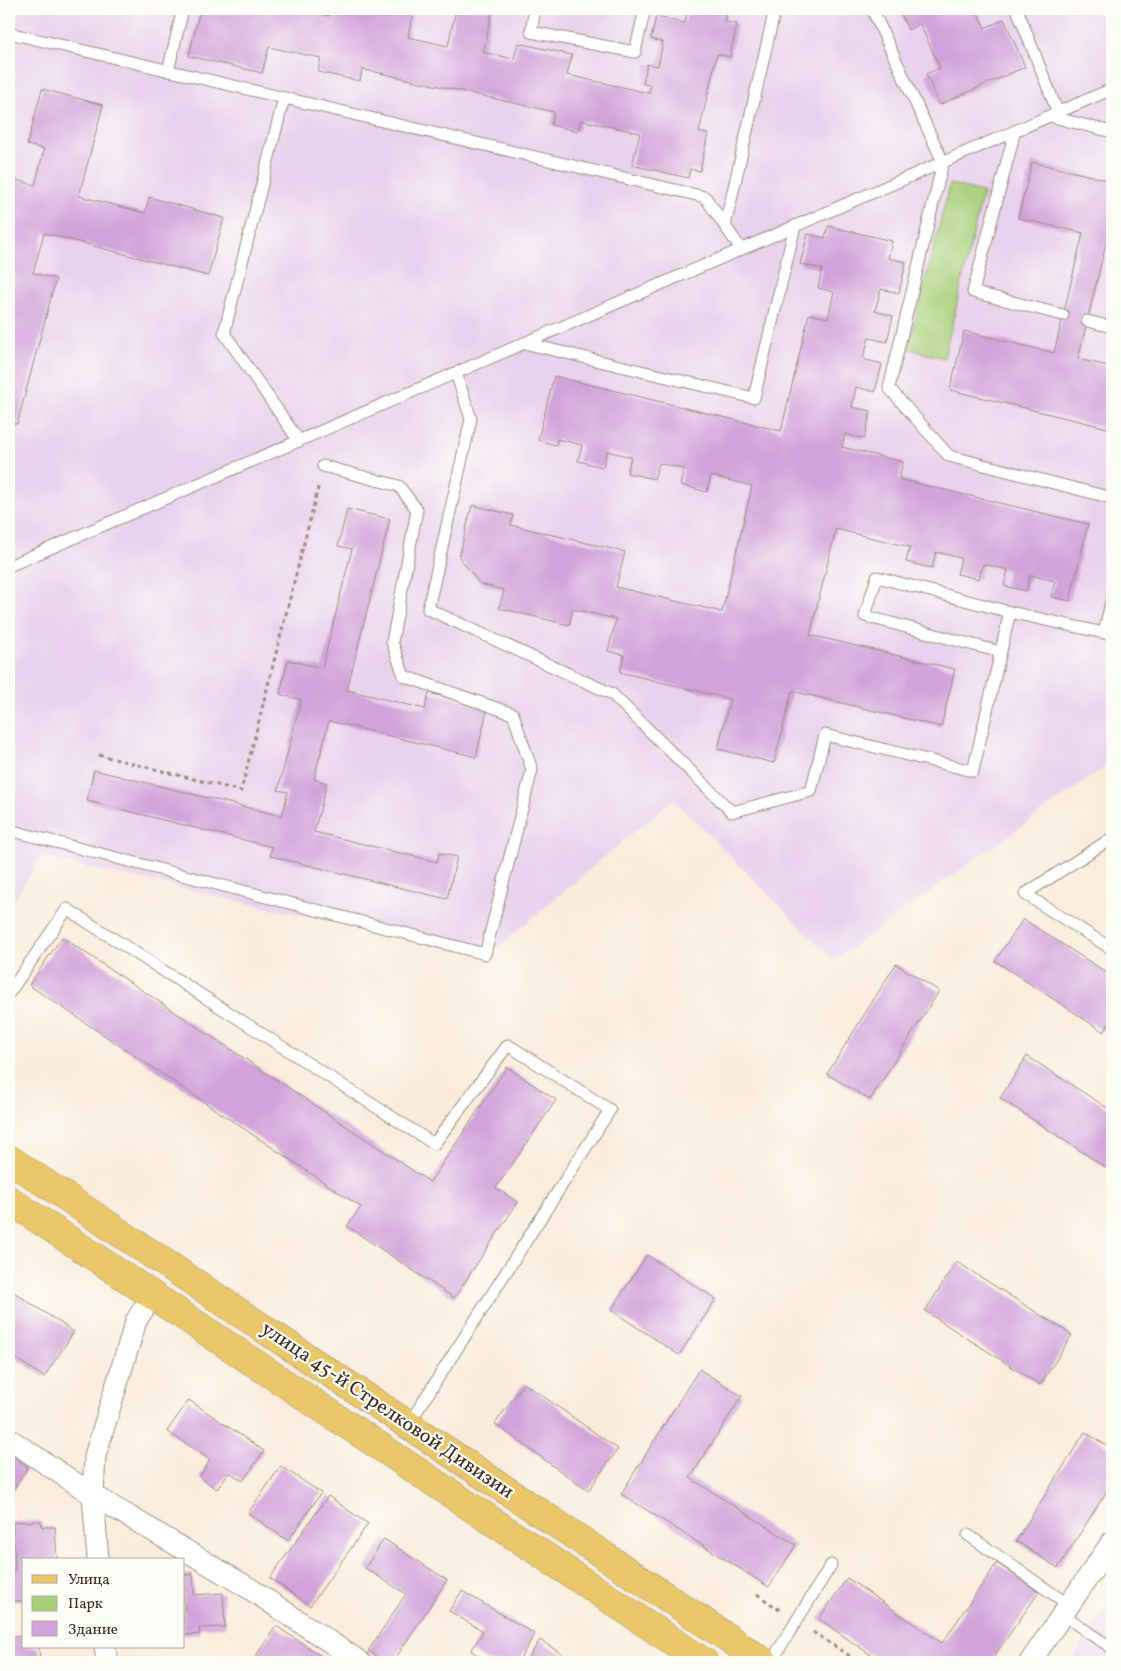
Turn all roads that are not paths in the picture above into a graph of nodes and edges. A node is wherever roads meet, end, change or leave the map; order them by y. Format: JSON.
{"nodes":[{"id":1,"x":183,"y":9,"type":"edge"},
{"id":2,"x":536,"y":9,"type":"edge"},
{"id":3,"x":645,"y":9,"type":"edge"},
{"id":4,"x":775,"y":9,"type":"edge"},
{"id":5,"x":872,"y":9,"type":"edge"},
{"id":6,"x":1017,"y":9,"type":"edge"},
{"id":7,"x":9,"y":33,"type":"edge"},
{"id":8,"x":168,"y":71,"type":"junction"},
{"id":9,"x":1112,"y":89,"type":"edge"},
{"id":10,"x":284,"y":98,"type":"junction"},
{"id":11,"x":1054,"y":114,"type":"junction"},
{"id":12,"x":1015,"y":131,"type":"junction"},
{"id":13,"x":1112,"y":132,"type":"edge"},
{"id":14,"x":943,"y":162,"type":"junction"},
{"id":15,"x":725,"y":226,"type":"junction"},
{"id":16,"x":795,"y":226,"type":"junction"},
{"id":17,"x":741,"y":249,"type":"junction"},
{"id":18,"x":1063,"y":315,"type":"dead end"},
{"id":19,"x":1087,"y":321,"type":"dead end"},
{"id":20,"x":1112,"y":327,"type":"edge"},
{"id":21,"x":524,"y":343,"type":"junction"},
{"id":22,"x":456,"y":373,"type":"junction"},
{"id":23,"x":299,"y":441,"type":"junction"},
{"id":24,"x":323,"y":466,"type":"road end"},
{"id":25,"x":1112,"y":498,"type":"edge"},
{"id":26,"x":9,"y":566,"type":"edge"},
{"id":27,"x":1112,"y":598,"type":"edge"},
{"id":28,"x":1010,"y":612,"type":"junction"},
{"id":29,"x":1000,"y":652,"type":"junction"},
{"id":30,"x":9,"y":830,"type":"edge"},
{"id":31,"x":1112,"y":838,"type":"edge"},
{"id":32,"x":1112,"y":949,"type":"edge"},
{"id":33,"x":9,"y":993,"type":"edge"},
{"id":34,"x":9,"y":1159,"type":"edge"},
{"id":35,"x":9,"y":1200,"type":"edge"},
{"id":36,"x":152,"y":1295,"type":"junction"},
{"id":37,"x":408,"y":1425,"type":"junction"},
{"id":38,"x":9,"y":1439,"type":"edge"},
{"id":39,"x":93,"y":1495,"type":"junction"},
{"id":40,"x":968,"y":1535,"type":"dead end"},
{"id":41,"x":1112,"y":1542,"type":"edge"},
{"id":42,"x":98,"y":1558,"type":"edge"},
{"id":43,"x":831,"y":1565,"type":"dead end"},
{"id":44,"x":1066,"y":1609,"type":"junction"},
{"id":45,"x":1111,"y":1644,"type":"edge"},
{"id":46,"x":105,"y":1648,"type":"edge"},
{"id":47,"x":107,"y":1662,"type":"edge"},
{"id":48,"x":360,"y":1662,"type":"edge"},
{"id":49,"x":704,"y":1662,"type":"edge"},
{"id":50,"x":764,"y":1662,"type":"edge"},
{"id":51,"x":771,"y":1662,"type":"edge"},
{"id":52,"x":1030,"y":1662,"type":"edge"}],
"edges":[{"from":1,"to":8,"type":"lane"},
{"from":2,"to":3,"type":"lane"},
{"from":4,"to":15,"type":"lane"},
{"from":5,"to":14,"type":"lane"},
{"from":6,"to":11,"type":"lane"},
{"from":7,"to":8,"type":"lane"},
{"from":8,"to":10,"type":"lane"},
{"from":9,"to":11,"type":"lane"},
{"from":10,"to":15,"type":"lane"},
{"from":10,"to":23,"type":"lane"},
{"from":11,"to":12,"type":"lane"},
{"from":11,"to":13,"type":"lane"},
{"from":12,"to":14,"type":"lane"},
{"from":12,"to":18,"type":"lane"},
{"from":14,"to":16,"type":"lane"},
{"from":14,"to":25,"type":"lane"},
{"from":15,"to":17,"type":"lane"},
{"from":16,"to":17,"type":"lane"},
{"from":16,"to":21,"type":"lane"},
{"from":17,"to":21,"type":"lane"},
{"from":19,"to":20,"type":"lane"},
{"from":21,"to":22,"type":"lane"},
{"from":22,"to":23,"type":"lane"},
{"from":22,"to":29,"type":"lane"},
{"from":23,"to":26,"type":"lane"},
{"from":24,"to":30,"type":"lane"},
{"from":27,"to":28,"type":"lane"},
{"from":28,"to":29,"type":"lane"},
{"from":28,"to":29,"type":"lane"},
{"from":31,"to":32,"type":"lane"},
{"from":33,"to":37,"type":"lane"},
{"from":34,"to":37,"type":"main road","name":"улица 45-й Стрелковой Дивизии"},
{"from":35,"to":36,"type":"main road","name":"улица 45-й Стрелковой Дивизии"},
{"from":36,"to":39,"type":"street"},
{"from":36,"to":49,"type":"main road","name":"улица 45-й Стрелковой Дивизии"},
{"from":37,"to":50,"type":"main road","name":"улица 45-й Стрелковой Дивизии"},
{"from":38,"to":39,"type":"street"},
{"from":39,"to":42,"type":"street"},
{"from":39,"to":48,"type":"street"},
{"from":40,"to":44,"type":"lane"},
{"from":41,"to":44,"type":"street"},
{"from":43,"to":51,"type":"lane"},
{"from":44,"to":45,"type":"lane"},
{"from":44,"to":52,"type":"street"},
{"from":46,"to":47,"type":"street"}]}
